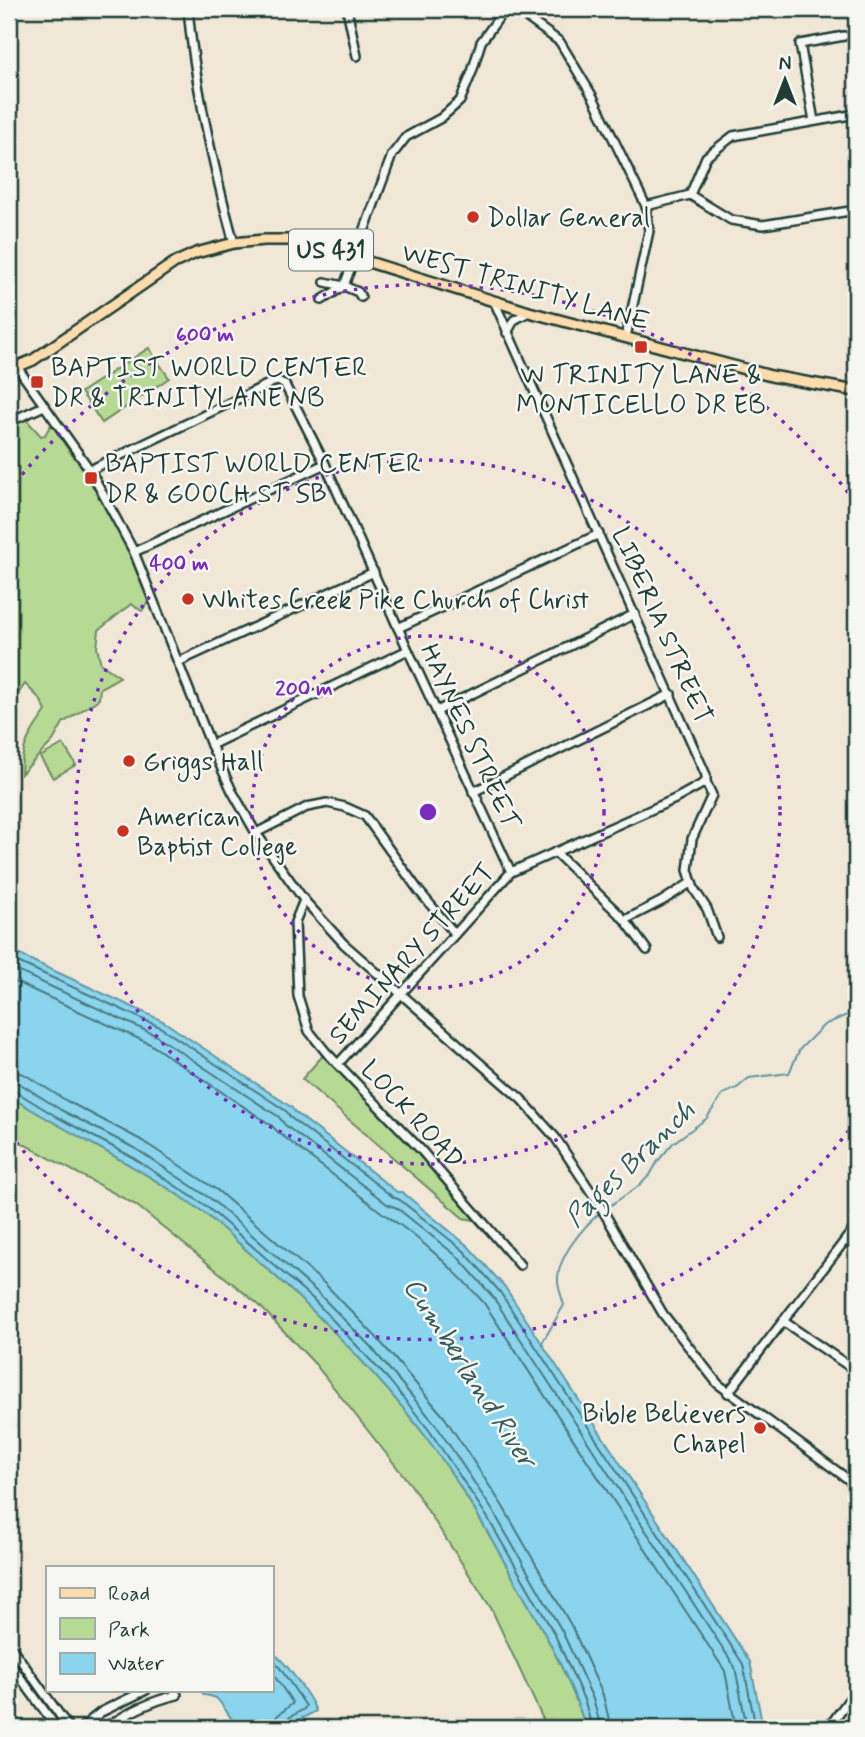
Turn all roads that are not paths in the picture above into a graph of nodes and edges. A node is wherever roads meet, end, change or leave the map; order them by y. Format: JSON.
{"nodes":[{"id":1,"x":188,"y":9,"type":"edge"},
{"id":2,"x":347,"y":9,"type":"edge"},
{"id":3,"x":505,"y":9,"type":"edge"},
{"id":4,"x":515,"y":9,"type":"edge"},
{"id":5,"x":844,"y":36,"type":"dead end"},
{"id":6,"x":357,"y":56,"type":"dead end"},
{"id":7,"x":856,"y":114,"type":"edge"},
{"id":8,"x":814,"y":121,"type":"junction"},
{"id":9,"x":690,"y":195,"type":"junction"},
{"id":10,"x":646,"y":205,"type":"junction"},
{"id":11,"x":856,"y":210,"type":"edge"},
{"id":12,"x":234,"y":243,"type":"junction"},
{"id":13,"x":354,"y":257,"type":"junction"},
{"id":14,"x":325,"y":282,"type":"dead end"},
{"id":15,"x":344,"y":286,"type":"junction"},
{"id":16,"x":360,"y":298,"type":"dead end"},
{"id":17,"x":322,"y":300,"type":"dead end"},
{"id":18,"x":494,"y":301,"type":"junction"},
{"id":19,"x":529,"y":312,"type":"junction"},
{"id":20,"x":507,"y":333,"type":"junction"},
{"id":21,"x":626,"y":337,"type":"junction"},
{"id":22,"x":9,"y":356,"type":"edge"},
{"id":23,"x":13,"y":368,"type":"edge"},
{"id":24,"x":856,"y":391,"type":"edge"},
{"id":25,"x":44,"y":406,"type":"junction"},
{"id":26,"x":9,"y":422,"type":"edge"},
{"id":27,"x":325,"y":464,"type":"junction"},
{"id":28,"x":90,"y":470,"type":"junction"},
{"id":29,"x":599,"y":534,"type":"junction"},
{"id":30,"x":134,"y":552,"type":"junction"},
{"id":31,"x":374,"y":572,"type":"junction"},
{"id":32,"x":635,"y":614,"type":"junction"},
{"id":33,"x":398,"y":628,"type":"junction"},
{"id":34,"x":408,"y":650,"type":"junction"},
{"id":35,"x":178,"y":662,"type":"junction"},
{"id":36,"x":671,"y":694,"type":"junction"},
{"id":37,"x":437,"y":711,"type":"junction"},
{"id":38,"x":211,"y":745,"type":"junction"},
{"id":39,"x":706,"y":782,"type":"junction"},
{"id":40,"x":473,"y":792,"type":"junction"},
{"id":41,"x":256,"y":833,"type":"junction"},
{"id":42,"x":555,"y":852,"type":"junction"},
{"id":43,"x":511,"y":872,"type":"junction"},
{"id":44,"x":692,"y":882,"type":"junction"},
{"id":45,"x":304,"y":900,"type":"junction"},
{"id":46,"x":625,"y":920,"type":"junction"},
{"id":47,"x":454,"y":934,"type":"junction"},
{"id":48,"x":717,"y":937,"type":"dead end"},
{"id":49,"x":647,"y":950,"type":"dead end"},
{"id":50,"x":401,"y":994,"type":"junction"},
{"id":51,"x":338,"y":1065,"type":"junction"},
{"id":52,"x":856,"y":1226,"type":"edge"},
{"id":53,"x":846,"y":1240,"type":"junction"},
{"id":54,"x":856,"y":1248,"type":"edge"},
{"id":55,"x":520,"y":1265,"type":"dead end"},
{"id":56,"x":783,"y":1321,"type":"junction"},
{"id":57,"x":856,"y":1371,"type":"edge"},
{"id":58,"x":729,"y":1393,"type":"junction"},
{"id":59,"x":856,"y":1485,"type":"edge"},
{"id":60,"x":9,"y":1644,"type":"edge"},
{"id":61,"x":9,"y":1662,"type":"edge"},
{"id":62,"x":856,"y":1690,"type":"edge"},
{"id":63,"x":142,"y":1692,"type":"edge"},
{"id":64,"x":175,"y":1692,"type":"edge"},
{"id":65,"x":57,"y":1728,"type":"edge"},
{"id":66,"x":69,"y":1728,"type":"edge"},
{"id":67,"x":81,"y":1728,"type":"edge"},
{"id":68,"x":105,"y":1728,"type":"edge"},
{"id":69,"x":828,"y":1728,"type":"edge"}],
"edges":[{"from":1,"to":12,"type":"street"},
{"from":2,"to":6,"type":"street"},
{"from":3,"to":13,"type":"street"},
{"from":4,"to":10,"type":"street"},
{"from":5,"to":8,"type":"street"},
{"from":7,"to":8,"type":"street"},
{"from":8,"to":9,"type":"street"},
{"from":9,"to":10,"type":"street"},
{"from":9,"to":11,"type":"street"},
{"from":10,"to":21,"type":"street"},
{"from":12,"to":13,"type":"main road","name":"WEST TRINITY LANE","number":"US 431"},
{"from":12,"to":23,"type":"main road","name":"WEST TRINITY LANE","number":"US 431"},
{"from":13,"to":15,"type":"street"},
{"from":13,"to":18,"type":"main road","name":"WEST TRINITY LANE","number":"US 431"},
{"from":14,"to":15,"type":"street"},
{"from":15,"to":16,"type":"street"},
{"from":15,"to":17,"type":"street"},
{"from":18,"to":19,"type":"main road","name":"WEST TRINITY LANE","number":"US 431"},
{"from":18,"to":20,"type":"street","name":"LIBERIA STREET"},
{"from":19,"to":20,"type":"street"},
{"from":19,"to":21,"type":"main road","name":"WEST TRINITY LANE","number":"US 431"},
{"from":20,"to":29,"type":"street","name":"LIBERIA STREET"},
{"from":21,"to":24,"type":"main road","name":"WEST TRINITY LANE","number":"US 431"},
{"from":22,"to":23,"type":"main road"},
{"from":23,"to":25,"type":"street"},
{"from":25,"to":26,"type":"street"},
{"from":25,"to":28,"type":"street"},
{"from":27,"to":28,"type":"street","name":"HAYNES STREET"},
{"from":27,"to":30,"type":"street"},
{"from":27,"to":31,"type":"street","name":"HAYNES STREET"},
{"from":28,"to":30,"type":"street"},
{"from":29,"to":32,"type":"street","name":"LIBERIA STREET"},
{"from":29,"to":33,"type":"street"},
{"from":30,"to":35,"type":"street"},
{"from":31,"to":33,"type":"street","name":"HAYNES STREET"},
{"from":31,"to":35,"type":"street"},
{"from":32,"to":36,"type":"street","name":"LIBERIA STREET"},
{"from":32,"to":37,"type":"street"},
{"from":33,"to":34,"type":"street","name":"HAYNES STREET"},
{"from":34,"to":37,"type":"street","name":"HAYNES STREET"},
{"from":34,"to":38,"type":"street"},
{"from":35,"to":38,"type":"street"},
{"from":36,"to":39,"type":"street","name":"LIBERIA STREET"},
{"from":36,"to":40,"type":"street"},
{"from":37,"to":40,"type":"street","name":"HAYNES STREET"},
{"from":38,"to":41,"type":"street"},
{"from":39,"to":42,"type":"street","name":"SEMINARY STREET"},
{"from":39,"to":44,"type":"street","name":"LIBERIA STREET"},
{"from":40,"to":43,"type":"street","name":"HAYNES STREET"},
{"from":41,"to":45,"type":"street"},
{"from":41,"to":47,"type":"street"},
{"from":42,"to":43,"type":"street","name":"SEMINARY STREET"},
{"from":42,"to":46,"type":"street"},
{"from":43,"to":47,"type":"street","name":"SEMINARY STREET"},
{"from":44,"to":46,"type":"street"},
{"from":44,"to":48,"type":"street","name":"LIBERIA STREET"},
{"from":45,"to":50,"type":"street"},
{"from":45,"to":51,"type":"street","name":"LOCK ROAD"},
{"from":46,"to":49,"type":"street"},
{"from":47,"to":50,"type":"street","name":"SEMINARY STREET"},
{"from":50,"to":51,"type":"street","name":"SEMINARY STREET"},
{"from":50,"to":58,"type":"street"},
{"from":51,"to":55,"type":"street","name":"LOCK ROAD"},
{"from":52,"to":53,"type":"street"},
{"from":53,"to":54,"type":"street"},
{"from":53,"to":56,"type":"street"},
{"from":56,"to":57,"type":"street"},
{"from":56,"to":58,"type":"street"},
{"from":58,"to":59,"type":"street"},
{"from":60,"to":66,"type":"street"},
{"from":61,"to":65,"type":"street"},
{"from":62,"to":69,"type":"street"},
{"from":63,"to":67,"type":"street"},
{"from":64,"to":68,"type":"street"}]}
